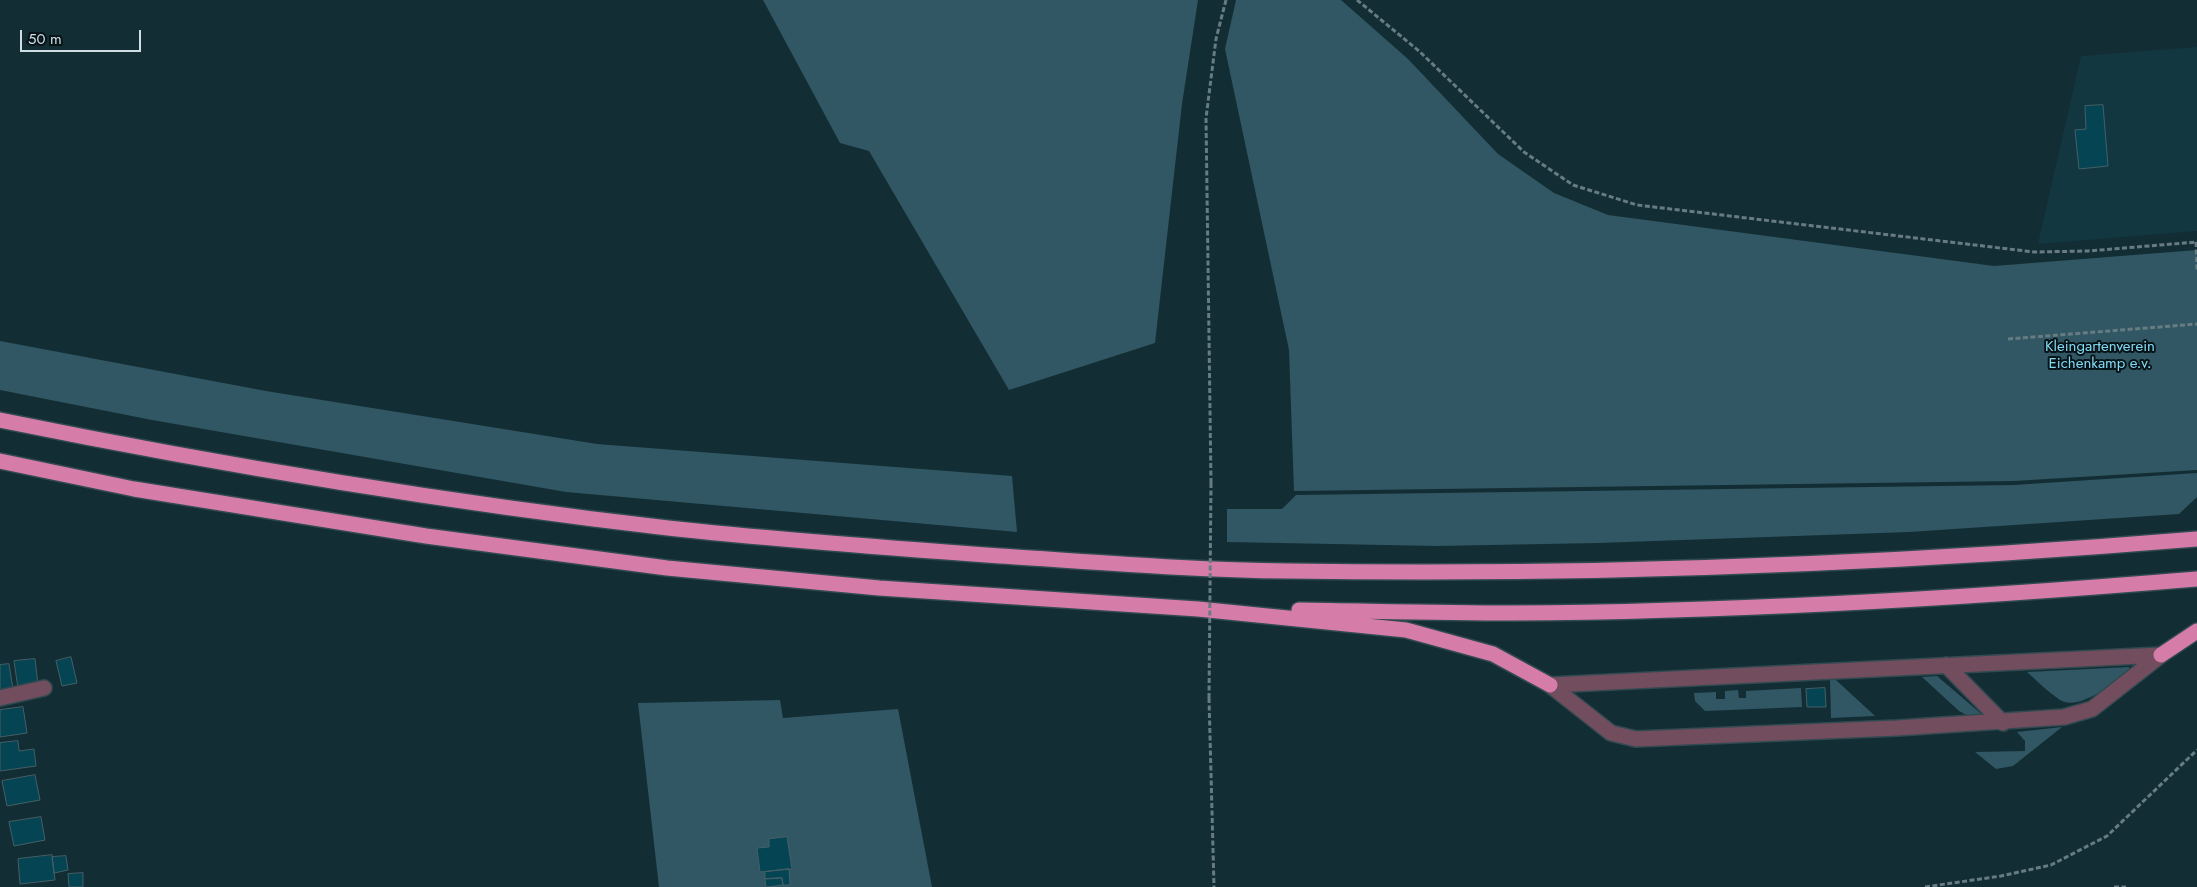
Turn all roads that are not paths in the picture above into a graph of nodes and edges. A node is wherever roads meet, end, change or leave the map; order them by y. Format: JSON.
{"nodes":[{"id":1,"x":0,"y":420,"type":"edge"},
{"id":2,"x":0,"y":461,"type":"edge"},
{"id":3,"x":2197,"y":539,"type":"edge"},
{"id":4,"x":2197,"y":579,"type":"edge"},
{"id":5,"x":1198,"y":609,"type":"junction"},
{"id":6,"x":2197,"y":631,"type":"edge"},
{"id":7,"x":2161,"y":655,"type":"junction"},
{"id":8,"x":1946,"y":665,"type":"junction"},
{"id":9,"x":1550,"y":685,"type":"junction"},
{"id":10,"x":44,"y":688,"type":"dead end"},
{"id":11,"x":0,"y":698,"type":"edge"},
{"id":12,"x":2002,"y":723,"type":"junction"}],
"edges":[{"from":1,"to":3,"type":"highway"},
{"from":2,"to":5,"type":"highway"},
{"from":4,"to":5,"type":"highway"},
{"from":5,"to":9,"type":"highway"},
{"from":6,"to":7,"type":"highway"},
{"from":7,"to":8,"type":"lane"},
{"from":7,"to":12,"type":"lane"},
{"from":8,"to":9,"type":"lane"},
{"from":8,"to":12,"type":"lane"},
{"from":9,"to":12,"type":"lane"},
{"from":10,"to":11,"type":"lane"}]}
